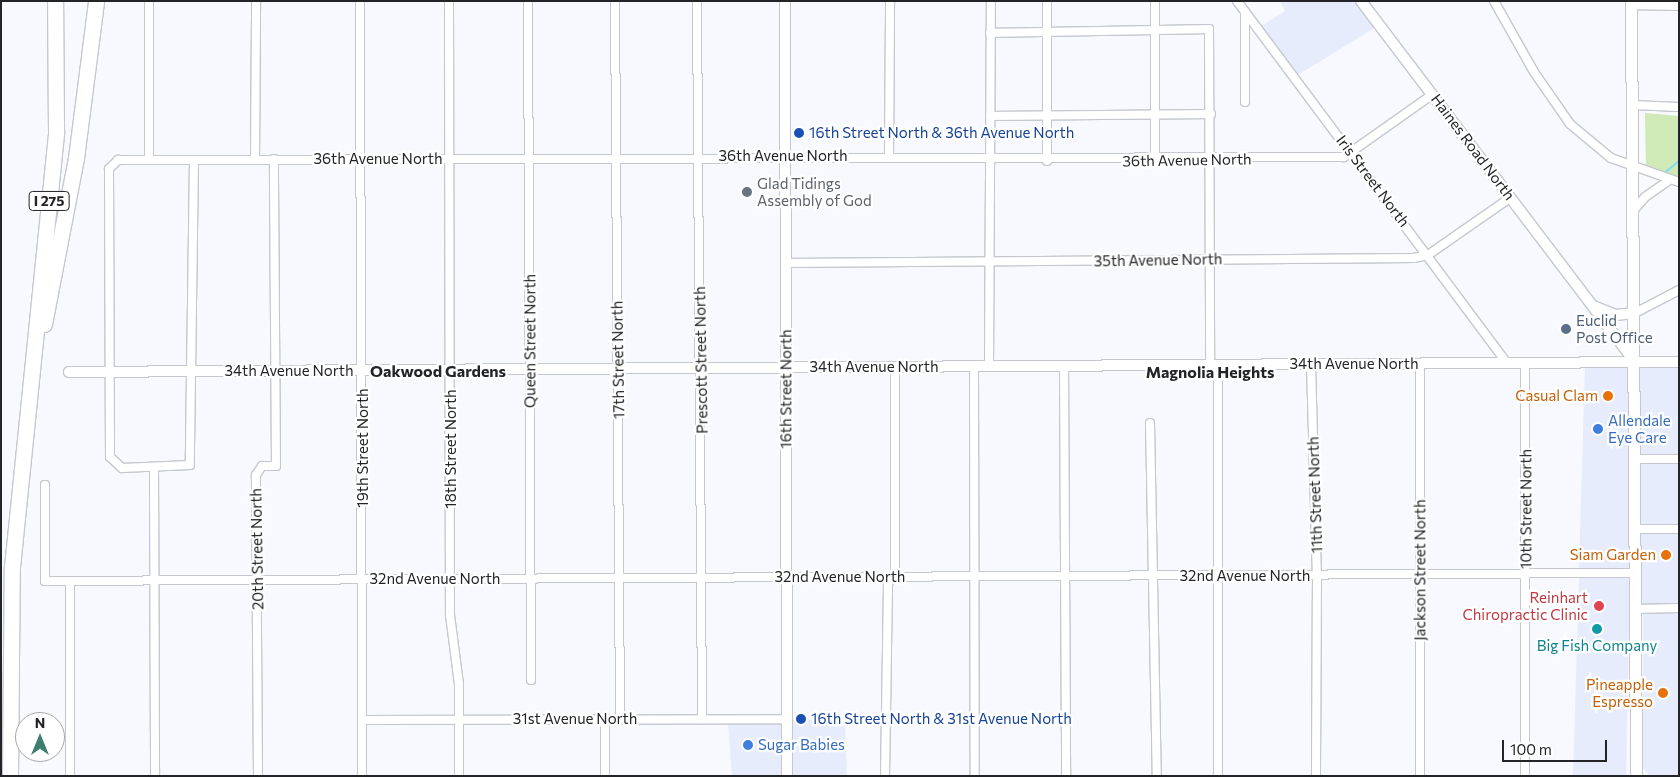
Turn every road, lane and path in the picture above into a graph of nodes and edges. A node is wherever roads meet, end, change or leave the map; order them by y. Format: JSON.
{"nodes":[{"id":1,"x":55,"y":1,"type":"edge"},
{"id":2,"x":89,"y":1,"type":"edge"},
{"id":3,"x":96,"y":1,"type":"edge"},
{"id":4,"x":149,"y":1,"type":"edge"},
{"id":5,"x":256,"y":1,"type":"edge"},
{"id":6,"x":360,"y":1,"type":"edge"},
{"id":7,"x":449,"y":1,"type":"edge"},
{"id":8,"x":528,"y":1,"type":"edge"},
{"id":9,"x":615,"y":1,"type":"edge"},
{"id":10,"x":697,"y":1,"type":"edge"},
{"id":11,"x":785,"y":1,"type":"edge"},
{"id":12,"x":890,"y":1,"type":"edge"},
{"id":13,"x":990,"y":1,"type":"edge"},
{"id":14,"x":1047,"y":1,"type":"edge"},
{"id":15,"x":1155,"y":1,"type":"edge"},
{"id":16,"x":1237,"y":1,"type":"edge"},
{"id":17,"x":1361,"y":1,"type":"edge"},
{"id":18,"x":1494,"y":1,"type":"edge"},
{"id":19,"x":1631,"y":3,"type":"edge"},
{"id":20,"x":1679,"y":6,"type":"edge"},
{"id":21,"x":1245,"y":11,"type":"junction"},
{"id":22,"x":1155,"y":31,"type":"junction"},
{"id":23,"x":1047,"y":32,"type":"junction"},
{"id":24,"x":990,"y":33,"type":"junction"},
{"id":25,"x":90,"y":37,"type":"junction"},
{"id":26,"x":1433,"y":94,"type":"junction"},
{"id":27,"x":1245,"y":102,"type":"dead end"},
{"id":28,"x":1633,"y":105,"type":"junction"},
{"id":29,"x":1679,"y":107,"type":"edge"},
{"id":30,"x":1155,"y":114,"type":"junction"},
{"id":31,"x":1211,"y":114,"type":"junction"},
{"id":32,"x":990,"y":116,"type":"junction"},
{"id":33,"x":1047,"y":116,"type":"junction"},
{"id":34,"x":1352,"y":153,"type":"junction"},
{"id":35,"x":697,"y":156,"type":"junction"},
{"id":36,"x":785,"y":156,"type":"junction"},
{"id":37,"x":890,"y":156,"type":"junction"},
{"id":38,"x":990,"y":156,"type":"junction"},
{"id":39,"x":614,"y":157,"type":"junction"},
{"id":40,"x":450,"y":158,"type":"junction"},
{"id":41,"x":529,"y":158,"type":"junction"},
{"id":42,"x":360,"y":159,"type":"junction"},
{"id":43,"x":150,"y":160,"type":"junction"},
{"id":44,"x":194,"y":160,"type":"junction"},
{"id":45,"x":255,"y":160,"type":"junction"},
{"id":46,"x":274,"y":160,"type":"junction"},
{"id":47,"x":1047,"y":160,"type":"junction"},
{"id":48,"x":1155,"y":160,"type":"junction"},
{"id":49,"x":1211,"y":160,"type":"junction"},
{"id":50,"x":1633,"y":169,"type":"junction"},
{"id":51,"x":1668,"y":181,"type":"junction"},
{"id":52,"x":1679,"y":182,"type":"edge"},
{"id":53,"x":1511,"y":197,"type":"junction"},
{"id":54,"x":1634,"y":211,"type":"junction"},
{"id":55,"x":1428,"y":256,"type":"junction"},
{"id":56,"x":1209,"y":260,"type":"junction"},
{"id":57,"x":989,"y":262,"type":"junction"},
{"id":58,"x":786,"y":263,"type":"junction"},
{"id":59,"x":1679,"y":290,"type":"edge"},
{"id":60,"x":1581,"y":296,"type":"junction"},
{"id":61,"x":1635,"y":313,"type":"junction"},
{"id":62,"x":1635,"y":362,"type":"junction"},
{"id":63,"x":1679,"y":362,"type":"edge"},
{"id":64,"x":1420,"y":363,"type":"junction"},
{"id":65,"x":1507,"y":363,"type":"junction"},
{"id":66,"x":1525,"y":363,"type":"junction"},
{"id":67,"x":1214,"y":364,"type":"junction"},
{"id":68,"x":1311,"y":364,"type":"junction"},
{"id":69,"x":974,"y":366,"type":"junction"},
{"id":70,"x":989,"y":366,"type":"junction"},
{"id":71,"x":1064,"y":366,"type":"junction"},
{"id":72,"x":786,"y":367,"type":"junction"},
{"id":73,"x":895,"y":367,"type":"junction"},
{"id":74,"x":618,"y":368,"type":"junction"},
{"id":75,"x":701,"y":368,"type":"junction"},
{"id":76,"x":531,"y":369,"type":"junction"},
{"id":77,"x":362,"y":370,"type":"junction"},
{"id":78,"x":451,"y":370,"type":"junction"},
{"id":79,"x":192,"y":371,"type":"junction"},
{"id":80,"x":276,"y":371,"type":"junction"},
{"id":81,"x":69,"y":372,"type":"dead end"},
{"id":82,"x":110,"y":372,"type":"junction"},
{"id":83,"x":27,"y":401,"type":"junction"},
{"id":84,"x":1150,"y":423,"type":"dead end"},
{"id":85,"x":1679,"y":458,"type":"edge"},
{"id":86,"x":1635,"y":459,"type":"junction"},
{"id":87,"x":154,"y":468,"type":"junction"},
{"id":88,"x":45,"y":485,"type":"dead end"},
{"id":89,"x":1635,"y":529,"type":"junction"},
{"id":90,"x":1679,"y":529,"type":"edge"},
{"id":91,"x":1635,"y":572,"type":"junction"},
{"id":92,"x":1420,"y":574,"type":"junction"},
{"id":93,"x":1526,"y":574,"type":"junction"},
{"id":94,"x":1065,"y":576,"type":"junction"},
{"id":95,"x":1150,"y":576,"type":"junction"},
{"id":96,"x":1218,"y":576,"type":"junction"},
{"id":97,"x":1317,"y":576,"type":"junction"},
{"id":98,"x":892,"y":577,"type":"junction"},
{"id":99,"x":974,"y":577,"type":"junction"},
{"id":100,"x":704,"y":578,"type":"junction"},
{"id":101,"x":786,"y":578,"type":"junction"},
{"id":102,"x":531,"y":579,"type":"junction"},
{"id":103,"x":620,"y":579,"type":"junction"},
{"id":104,"x":257,"y":580,"type":"junction"},
{"id":105,"x":363,"y":580,"type":"junction"},
{"id":106,"x":450,"y":580,"type":"junction"},
{"id":107,"x":70,"y":581,"type":"junction"},
{"id":108,"x":155,"y":581,"type":"junction"},
{"id":109,"x":1679,"y":608,"type":"edge"},
{"id":110,"x":1635,"y":609,"type":"junction"},
{"id":111,"x":531,"y":680,"type":"dead end"},
{"id":112,"x":605,"y":719,"type":"junction"},
{"id":113,"x":620,"y":719,"type":"junction"},
{"id":114,"x":702,"y":719,"type":"junction"},
{"id":115,"x":787,"y":719,"type":"junction"},
{"id":116,"x":362,"y":720,"type":"junction"},
{"id":117,"x":460,"y":720,"type":"junction"},
{"id":118,"x":10,"y":776,"type":"edge"},
{"id":119,"x":70,"y":776,"type":"edge"},
{"id":120,"x":155,"y":776,"type":"edge"},
{"id":121,"x":258,"y":776,"type":"edge"},
{"id":122,"x":362,"y":776,"type":"edge"},
{"id":123,"x":460,"y":776,"type":"edge"},
{"id":124,"x":605,"y":776,"type":"edge"},
{"id":125,"x":787,"y":776,"type":"edge"},
{"id":126,"x":886,"y":776,"type":"edge"},
{"id":127,"x":975,"y":776,"type":"edge"},
{"id":128,"x":1066,"y":776,"type":"edge"},
{"id":129,"x":1157,"y":776,"type":"edge"},
{"id":130,"x":1218,"y":776,"type":"edge"},
{"id":131,"x":1316,"y":776,"type":"edge"},
{"id":132,"x":1420,"y":776,"type":"edge"},
{"id":133,"x":1525,"y":776,"type":"edge"},
{"id":134,"x":1636,"y":776,"type":"edge"}],
"edges":[{"from":1,"to":83,"type":"highway","number":"I 275"},
{"from":2,"to":25,"type":"highway"},
{"from":3,"to":25,"type":"highway"},
{"from":4,"to":43,"type":"street"},
{"from":5,"to":45,"type":"street"},
{"from":6,"to":42,"type":"street","name":"19th Street North"},
{"from":7,"to":40,"type":"street","name":"18th Street North"},
{"from":8,"to":41,"type":"street","name":"Queen Street North"},
{"from":9,"to":39,"type":"street","name":"17th Street North"},
{"from":10,"to":35,"type":"street","name":"Prescott Street North"},
{"from":11,"to":36,"type":"street","name":"16th Street North"},
{"from":12,"to":37,"type":"street"},
{"from":13,"to":24,"type":"street"},
{"from":14,"to":23,"type":"street"},
{"from":15,"to":22,"type":"street"},
{"from":16,"to":21,"type":"street","name":"Iris Street North"},
{"from":17,"to":26,"type":"street","name":"Haines Road North"},
{"from":18,"to":50,"type":"street"},
{"from":19,"to":20,"type":"street"},
{"from":19,"to":28,"type":"main road"},
{"from":21,"to":27,"type":"street"},
{"from":21,"to":34,"type":"street","name":"Iris Street North"},
{"from":22,"to":23,"type":"street"},
{"from":22,"to":30,"type":"street"},
{"from":22,"to":31,"type":"street"},
{"from":23,"to":24,"type":"street"},
{"from":23,"to":33,"type":"street"},
{"from":24,"to":32,"type":"street"},
{"from":25,"to":83,"type":"highway"},
{"from":26,"to":34,"type":"street","name":"36th Avenue North"},
{"from":26,"to":53,"type":"street","name":"Haines Road North"},
{"from":28,"to":29,"type":"street"},
{"from":28,"to":50,"type":"main road"},
{"from":30,"to":31,"type":"street"},
{"from":30,"to":33,"type":"street"},
{"from":30,"to":48,"type":"street"},
{"from":31,"to":49,"type":"street"},
{"from":32,"to":33,"type":"street"},
{"from":32,"to":38,"type":"street"},
{"from":33,"to":47,"type":"street"},
{"from":34,"to":49,"type":"street","name":"36th Avenue North"},
{"from":34,"to":55,"type":"street","name":"Iris Street North"},
{"from":35,"to":36,"type":"street","name":"36th Avenue North"},
{"from":35,"to":39,"type":"street","name":"36th Avenue North"},
{"from":35,"to":75,"type":"street","name":"Prescott Street North"},
{"from":36,"to":37,"type":"street","name":"36th Avenue North"},
{"from":36,"to":58,"type":"street","name":"16th Street North"},
{"from":37,"to":38,"type":"street","name":"36th Avenue North"},
{"from":38,"to":47,"type":"street","name":"36th Avenue North"},
{"from":38,"to":57,"type":"street"},
{"from":39,"to":41,"type":"street","name":"36th Avenue North"},
{"from":39,"to":74,"type":"street","name":"17th Street North"},
{"from":40,"to":41,"type":"street","name":"36th Avenue North"},
{"from":40,"to":42,"type":"street","name":"36th Avenue North"},
{"from":40,"to":78,"type":"street","name":"18th Street North"},
{"from":41,"to":76,"type":"street","name":"Queen Street North"},
{"from":42,"to":46,"type":"street","name":"36th Avenue North"},
{"from":42,"to":77,"type":"street","name":"19th Street North"},
{"from":43,"to":44,"type":"street","name":"36th Avenue North"},
{"from":43,"to":82,"type":"street","name":"36th Avenue North"},
{"from":44,"to":45,"type":"street","name":"36th Avenue North"},
{"from":44,"to":79,"type":"street"},
{"from":45,"to":46,"type":"street","name":"36th Avenue North"},
{"from":46,"to":80,"type":"street","name":"20th Street North"},
{"from":47,"to":48,"type":"street","name":"36th Avenue North"},
{"from":48,"to":49,"type":"street","name":"36th Avenue North"},
{"from":49,"to":56,"type":"street"},
{"from":50,"to":51,"type":"street"},
{"from":50,"to":54,"type":"main road"},
{"from":51,"to":52,"type":"street"},
{"from":51,"to":54,"type":"street"},
{"from":53,"to":55,"type":"street"},
{"from":53,"to":60,"type":"street","name":"Haines Road North"},
{"from":54,"to":61,"type":"main road"},
{"from":55,"to":56,"type":"street","name":"35th Avenue North"},
{"from":55,"to":65,"type":"street","name":"Iris Street North"},
{"from":56,"to":57,"type":"street","name":"35th Avenue North"},
{"from":56,"to":67,"type":"street"},
{"from":57,"to":58,"type":"street","name":"35th Avenue North"},
{"from":57,"to":70,"type":"street"},
{"from":58,"to":72,"type":"street","name":"16th Street North"},
{"from":59,"to":61,"type":"street"},
{"from":60,"to":61,"type":"street","name":"Haines Road North"},
{"from":60,"to":62,"type":"street","name":"Haines Road North"},
{"from":61,"to":62,"type":"main road"},
{"from":62,"to":63,"type":"street","name":"34th Avenue North"},
{"from":62,"to":66,"type":"street","name":"34th Avenue North"},
{"from":62,"to":86,"type":"main road"},
{"from":64,"to":65,"type":"street","name":"34th Avenue North"},
{"from":64,"to":68,"type":"street","name":"34th Avenue North"},
{"from":64,"to":92,"type":"street","name":"Jackson Street North"},
{"from":65,"to":66,"type":"street","name":"34th Avenue North"},
{"from":66,"to":93,"type":"street","name":"10th Street North"},
{"from":67,"to":68,"type":"street","name":"34th Avenue North"},
{"from":67,"to":71,"type":"street","name":"34th Avenue North"},
{"from":67,"to":96,"type":"street"},
{"from":68,"to":97,"type":"street","name":"11th Street North"},
{"from":69,"to":70,"type":"street","name":"34th Avenue North"},
{"from":69,"to":73,"type":"street","name":"34th Avenue North"},
{"from":69,"to":99,"type":"street"},
{"from":70,"to":71,"type":"street","name":"34th Avenue North"},
{"from":71,"to":94,"type":"street"},
{"from":72,"to":73,"type":"street","name":"34th Avenue North"},
{"from":72,"to":75,"type":"street","name":"34th Avenue North"},
{"from":72,"to":101,"type":"street","name":"16th Street North"},
{"from":73,"to":98,"type":"street"},
{"from":74,"to":75,"type":"street","name":"34th Avenue North"},
{"from":74,"to":76,"type":"street","name":"34th Avenue North"},
{"from":74,"to":103,"type":"street","name":"17th Street North"},
{"from":75,"to":100,"type":"street","name":"Prescott Street North"},
{"from":76,"to":78,"type":"street","name":"34th Avenue North"},
{"from":76,"to":102,"type":"street","name":"Queen Street North"},
{"from":77,"to":78,"type":"street","name":"34th Avenue North"},
{"from":77,"to":80,"type":"street","name":"34th Avenue North"},
{"from":77,"to":105,"type":"street","name":"19th Street North"},
{"from":78,"to":106,"type":"street","name":"18th Street North"},
{"from":79,"to":80,"type":"street","name":"34th Avenue North"},
{"from":79,"to":82,"type":"street","name":"34th Avenue North"},
{"from":79,"to":87,"type":"street"},
{"from":80,"to":104,"type":"street","name":"20th Street North"},
{"from":81,"to":82,"type":"street","name":"34th Avenue North"},
{"from":82,"to":87,"type":"street"},
{"from":83,"to":118,"type":"highway","number":"I 275"},
{"from":84,"to":95,"type":"street"},
{"from":85,"to":86,"type":"street"},
{"from":86,"to":89,"type":"main road"},
{"from":87,"to":108,"type":"street"},
{"from":88,"to":107,"type":"street","name":"32nd Avenue North"},
{"from":89,"to":90,"type":"street"},
{"from":89,"to":91,"type":"main road"},
{"from":91,"to":93,"type":"street","name":"32nd Avenue North"},
{"from":91,"to":110,"type":"main road"},
{"from":92,"to":93,"type":"street","name":"32nd Avenue North"},
{"from":92,"to":97,"type":"street","name":"32nd Avenue North"},
{"from":92,"to":132,"type":"street","name":"Jackson Street North"},
{"from":93,"to":133,"type":"street","name":"10th Street North"},
{"from":94,"to":95,"type":"street","name":"32nd Avenue North"},
{"from":94,"to":99,"type":"street","name":"32nd Avenue North"},
{"from":94,"to":128,"type":"street"},
{"from":95,"to":96,"type":"street","name":"32nd Avenue North"},
{"from":95,"to":129,"type":"street"},
{"from":96,"to":97,"type":"street","name":"32nd Avenue North"},
{"from":96,"to":130,"type":"street"},
{"from":97,"to":131,"type":"street","name":"11th Street North"},
{"from":98,"to":99,"type":"street","name":"32nd Avenue North"},
{"from":98,"to":101,"type":"street","name":"32nd Avenue North"},
{"from":98,"to":126,"type":"street"},
{"from":99,"to":127,"type":"street"},
{"from":100,"to":101,"type":"street","name":"32nd Avenue North"},
{"from":100,"to":103,"type":"street","name":"32nd Avenue North"},
{"from":100,"to":114,"type":"street","name":"Prescott Street North"},
{"from":101,"to":115,"type":"street","name":"16th Street North"},
{"from":102,"to":103,"type":"street","name":"32nd Avenue North"},
{"from":102,"to":106,"type":"street","name":"32nd Avenue North"},
{"from":102,"to":111,"type":"street","name":"Queen Street North"},
{"from":103,"to":113,"type":"street","name":"17th Street North"},
{"from":104,"to":105,"type":"street","name":"32nd Avenue North"},
{"from":104,"to":108,"type":"street","name":"32nd Avenue North"},
{"from":104,"to":121,"type":"street","name":"20th Street North"},
{"from":105,"to":106,"type":"street","name":"32nd Avenue North"},
{"from":105,"to":116,"type":"street","name":"19th Street North"},
{"from":106,"to":117,"type":"street","name":"18th Street North"},
{"from":107,"to":108,"type":"street","name":"32nd Avenue North"},
{"from":107,"to":119,"type":"street"},
{"from":108,"to":120,"type":"street"},
{"from":109,"to":110,"type":"street"},
{"from":110,"to":134,"type":"main road"},
{"from":112,"to":113,"type":"street","name":"31st Avenue North"},
{"from":112,"to":117,"type":"street","name":"31st Avenue North"},
{"from":112,"to":124,"type":"street"},
{"from":113,"to":114,"type":"street","name":"31st Avenue North"},
{"from":114,"to":115,"type":"street","name":"31st Avenue North"},
{"from":115,"to":125,"type":"street","name":"16th Street North"},
{"from":116,"to":117,"type":"street","name":"31st Avenue North"},
{"from":116,"to":122,"type":"street","name":"19th Street North"},
{"from":117,"to":123,"type":"street","name":"18th Street North"}]}
